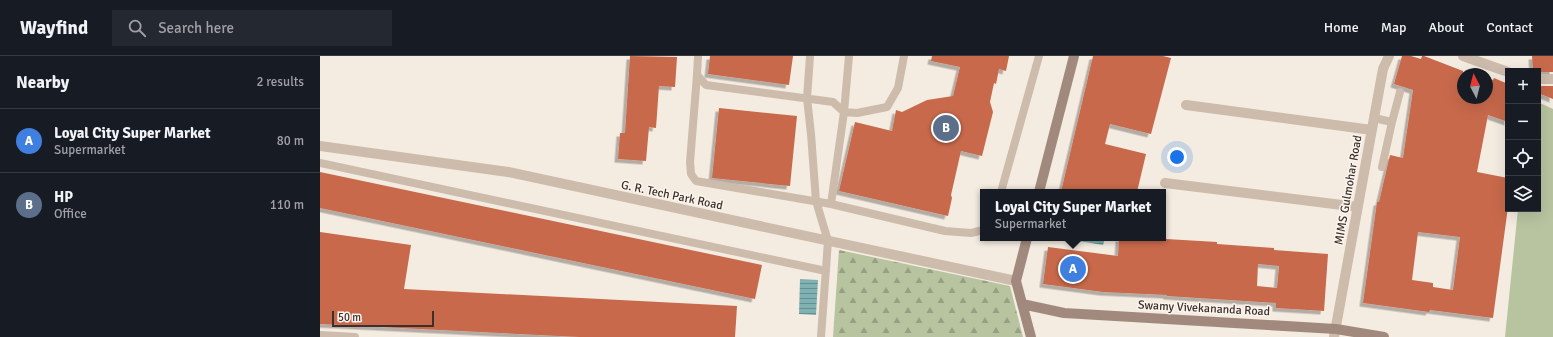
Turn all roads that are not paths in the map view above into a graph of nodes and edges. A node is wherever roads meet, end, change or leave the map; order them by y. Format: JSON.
{"nodes":[{"id":1,"x":698,"y":56,"type":"edge"},
{"id":2,"x":810,"y":56,"type":"edge"},
{"id":3,"x":849,"y":56,"type":"edge"},
{"id":4,"x":904,"y":56,"type":"edge"},
{"id":5,"x":1039,"y":56,"type":"edge"},
{"id":6,"x":1074,"y":56,"type":"edge"},
{"id":7,"x":1389,"y":56,"type":"edge"},
{"id":8,"x":1463,"y":56,"type":"edge"},
{"id":9,"x":1505,"y":71,"type":"edge"},
{"id":10,"x":697,"y":75,"type":"junction"},
{"id":11,"x":1541,"y":79,"type":"edge"},
{"id":12,"x":1553,"y":79,"type":"edge"},
{"id":13,"x":1400,"y":92,"type":"dead end"},
{"id":14,"x":807,"y":98,"type":"junction"},
{"id":15,"x":1186,"y":105,"type":"dead end"},
{"id":16,"x":844,"y":112,"type":"junction"},
{"id":17,"x":1374,"y":118,"type":"junction"},
{"id":18,"x":1392,"y":122,"type":"junction"},
{"id":19,"x":1372,"y":130,"type":"junction"},
{"id":20,"x":320,"y":146,"type":"edge"},
{"id":21,"x":320,"y":163,"type":"edge"},
{"id":22,"x":1382,"y":167,"type":"dead end"},
{"id":23,"x":1165,"y":183,"type":"dead end"},
{"id":24,"x":1002,"y":189,"type":"edge"},
{"id":25,"x":1040,"y":189,"type":"edge"},
{"id":26,"x":816,"y":201,"type":"junction"},
{"id":27,"x":832,"y":204,"type":"junction"},
{"id":28,"x":1358,"y":207,"type":"junction"},
{"id":29,"x":980,"y":231,"type":"edge"},
{"id":30,"x":828,"y":241,"type":"junction"},
{"id":31,"x":1027,"y":241,"type":"edge"},
{"id":32,"x":826,"y":270,"type":"junction"},
{"id":33,"x":1016,"y":281,"type":"junction"},
{"id":34,"x":1022,"y":304,"type":"junction"},
{"id":35,"x":1335,"y":333,"type":"edge"},
{"id":36,"x":320,"y":335,"type":"edge"},
{"id":37,"x":355,"y":337,"type":"edge"},
{"id":38,"x":821,"y":337,"type":"edge"},
{"id":39,"x":1031,"y":337,"type":"edge"},
{"id":40,"x":1384,"y":337,"type":"edge"}],
"edges":[{"from":1,"to":10,"type":"lane"},
{"from":2,"to":14,"type":"lane"},
{"from":3,"to":16,"type":"lane"},
{"from":4,"to":16,"type":"lane"},
{"from":5,"to":24,"type":"lane"},
{"from":6,"to":25,"type":"street"},
{"from":7,"to":17,"type":"street","name":"MIMS Gulmohar Road"},
{"from":8,"to":9,"type":"street"},
{"from":10,"to":14,"type":"lane"},
{"from":10,"to":26,"type":"lane"},
{"from":11,"to":12,"type":"street"},
{"from":13,"to":18,"type":"lane"},
{"from":14,"to":16,"type":"lane"},
{"from":14,"to":26,"type":"lane"},
{"from":15,"to":19,"type":"street"},
{"from":16,"to":27,"type":"lane"},
{"from":17,"to":18,"type":"lane"},
{"from":17,"to":19,"type":"street","name":"MIMS Gulmohar Road"},
{"from":18,"to":22,"type":"lane"},
{"from":19,"to":28,"type":"street","name":"MIMS Gulmohar Road"},
{"from":20,"to":30,"type":"street","name":"G. R. Tech Park Road"},
{"from":21,"to":32,"type":"lane"},
{"from":23,"to":28,"type":"street"},
{"from":26,"to":27,"type":"lane"},
{"from":26,"to":30,"type":"lane"},
{"from":27,"to":29,"type":"lane"},
{"from":28,"to":35,"type":"street","name":"MIMS Gulmohar Road"},
{"from":30,"to":32,"type":"lane"},
{"from":30,"to":33,"type":"street","name":"G. R. Tech Park Road"},
{"from":31,"to":33,"type":"street"},
{"from":32,"to":38,"type":"lane"},
{"from":33,"to":34,"type":"street"},
{"from":34,"to":35,"type":"street","name":"Swamy Vivekananda Road"},
{"from":34,"to":39,"type":"street"},
{"from":35,"to":40,"type":"street","name":"Swamy Vivekananda Road"},
{"from":36,"to":37,"type":"lane"}]}
